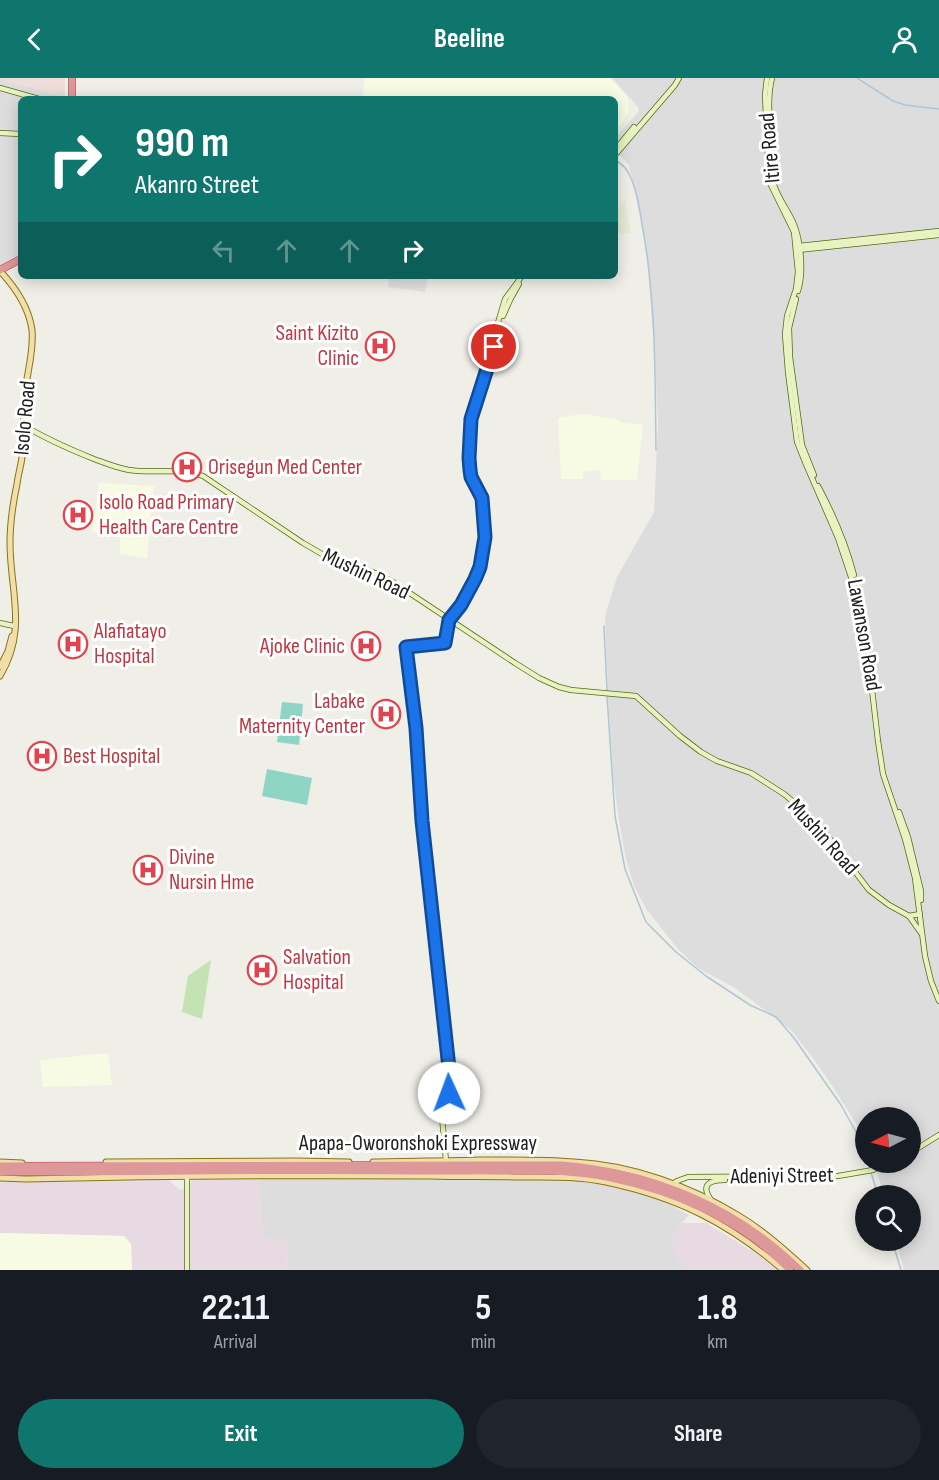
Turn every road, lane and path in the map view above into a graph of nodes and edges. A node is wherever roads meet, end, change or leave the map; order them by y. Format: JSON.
{"nodes":[{"id":1,"x":70,"y":78,"type":"edge"},
{"id":2,"x":678,"y":78,"type":"edge"},
{"id":3,"x":767,"y":78,"type":"edge"},
{"id":4,"x":772,"y":78,"type":"edge"},
{"id":5,"x":0,"y":88,"type":"edge"},
{"id":6,"x":28,"y":96,"type":"edge"},
{"id":7,"x":70,"y":96,"type":"edge"},
{"id":8,"x":0,"y":133,"type":"edge"},
{"id":9,"x":18,"y":134,"type":"edge"},
{"id":10,"x":618,"y":148,"type":"edge"},
{"id":11,"x":939,"y":233,"type":"edge"},
{"id":12,"x":797,"y":248,"type":"junction"},
{"id":13,"x":18,"y":262,"type":"edge"},
{"id":14,"x":0,"y":273,"type":"edge"},
{"id":15,"x":521,"y":279,"type":"edge"},
{"id":16,"x":788,"y":351,"type":"junction"},
{"id":17,"x":23,"y":425,"type":"junction"},
{"id":18,"x":13,"y":587,"type":"junction"},
{"id":19,"x":450,"y":618,"type":"junction"},
{"id":20,"x":0,"y":623,"type":"edge"},
{"id":21,"x":14,"y":626,"type":"junction"},
{"id":22,"x":0,"y":667,"type":"edge"},
{"id":23,"x":0,"y":676,"type":"edge"},
{"id":24,"x":920,"y":914,"type":"junction"},
{"id":25,"x":909,"y":916,"type":"junction"},
{"id":26,"x":922,"y":935,"type":"junction"},
{"id":27,"x":937,"y":990,"type":"edge"},
{"id":28,"x":939,"y":1001,"type":"edge"},
{"id":29,"x":939,"y":1137,"type":"edge"},
{"id":30,"x":921,"y":1148,"type":"edge"},
{"id":31,"x":446,"y":1161,"type":"junction"},
{"id":32,"x":0,"y":1164,"type":"edge"},
{"id":33,"x":0,"y":1172,"type":"edge"},
{"id":34,"x":864,"y":1173,"type":"joint"},
{"id":35,"x":187,"y":1175,"type":"junction"},
{"id":36,"x":0,"y":1178,"type":"edge"},
{"id":37,"x":673,"y":1184,"type":"junction"},
{"id":38,"x":711,"y":1200,"type":"junction"},
{"id":39,"x":188,"y":1270,"type":"edge"},
{"id":40,"x":783,"y":1270,"type":"edge"},
{"id":41,"x":790,"y":1270,"type":"edge"},
{"id":42,"x":800,"y":1270,"type":"edge"},
{"id":43,"x":807,"y":1270,"type":"edge"}],
"edges":[{"from":1,"to":7,"type":"highway"},
{"from":2,"to":10,"type":"main road"},
{"from":3,"to":12,"type":"main road","name":"Itire Road"},
{"from":4,"to":12,"type":"main road","name":"Itire Road"},
{"from":5,"to":6,"type":"main road"},
{"from":8,"to":9,"type":"main road"},
{"from":11,"to":12,"type":"main road"},
{"from":12,"to":16,"type":"main road","name":"Lawanson Road"},
{"from":13,"to":14,"type":"highway"},
{"from":14,"to":17,"type":"main road","name":"Isolo Road"},
{"from":14,"to":18,"type":"main road","name":"Isolo Road"},
{"from":15,"to":19,"type":"main road"},
{"from":16,"to":24,"type":"main road","name":"Lawanson Road"},
{"from":16,"to":27,"type":"main road","name":"Lawanson Road"},
{"from":17,"to":18,"type":"main road","name":"Isolo Road"},
{"from":17,"to":19,"type":"main road","name":"Mushin Road"},
{"from":18,"to":21,"type":"main road","name":"Isolo Road"},
{"from":18,"to":23,"type":"main road","name":"Isolo Road"},
{"from":19,"to":25,"type":"main road","name":"Mushin Road"},
{"from":19,"to":31,"type":"main road"},
{"from":20,"to":21,"type":"main road"},
{"from":21,"to":22,"type":"main road","name":"Isolo Road"},
{"from":24,"to":25,"type":"main road"},
{"from":24,"to":26,"type":"main road","name":"Lawanson Road"},
{"from":25,"to":26,"type":"main road"},
{"from":26,"to":27,"type":"main road","name":"Lawanson Road"},
{"from":27,"to":28,"type":"main road"},
{"from":29,"to":30,"type":"main road"},
{"from":31,"to":32,"type":"main road","name":"Apapa-Oworonshoki Expressway"},
{"from":31,"to":37,"type":"main road","name":"Apapa-Oworonshoki Expressway"},
{"from":32,"to":42,"type":"highway","name":"Apapa-Oworonshoki Expressway"},
{"from":33,"to":41,"type":"highway","name":"Apapa-Oworonshoki Expressway"},
{"from":34,"to":37,"type":"main road","name":"Adeniyi Street"},
{"from":34,"to":38,"type":"main road","name":"Adeniyi Street"},
{"from":35,"to":36,"type":"main road","name":"Apapa-Oworonshoki Expressway"},
{"from":35,"to":39,"type":"main road"},
{"from":35,"to":40,"type":"main road","name":"Apapa-Oworonshoki Expressway"},
{"from":37,"to":38,"type":"main road","name":"Apapa-Oworonshoki Expressway"},
{"from":38,"to":43,"type":"main road","name":"Apapa-Oworonshoki Expressway"}]}
